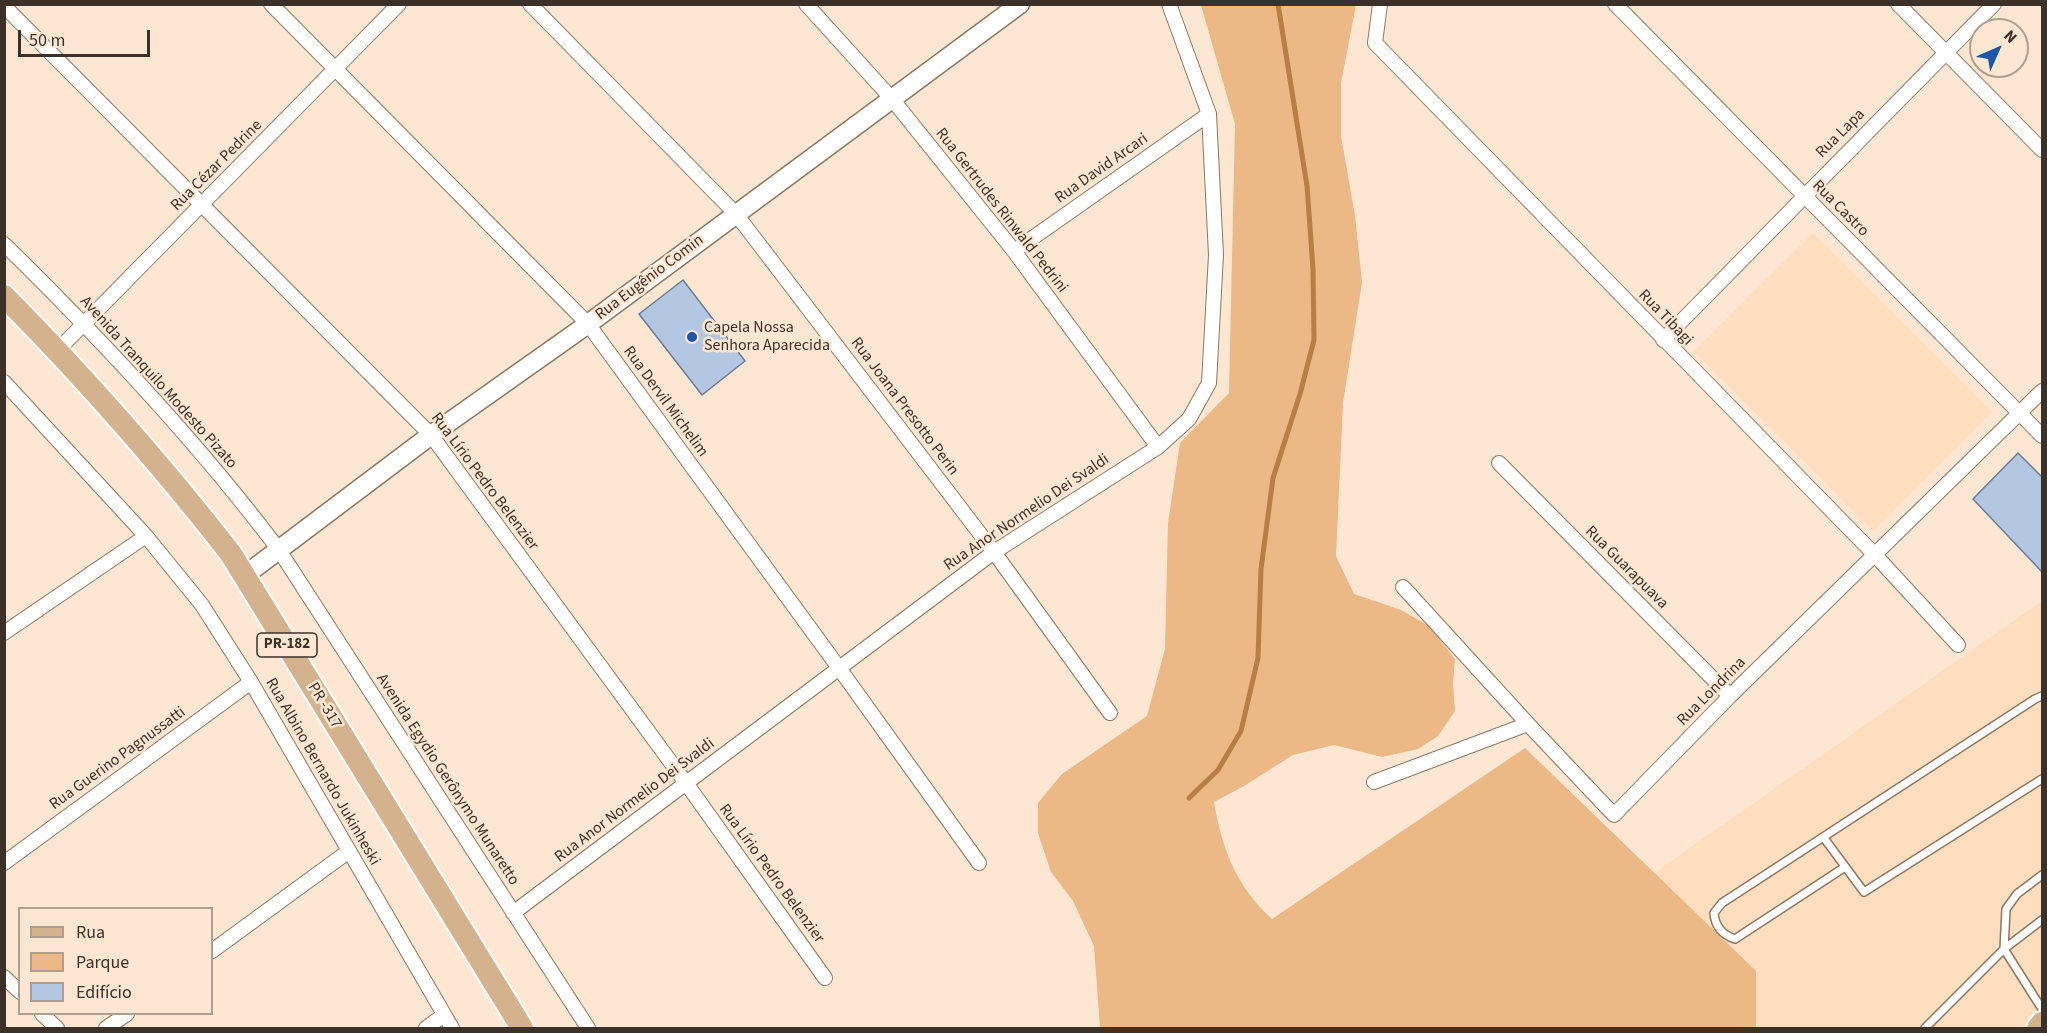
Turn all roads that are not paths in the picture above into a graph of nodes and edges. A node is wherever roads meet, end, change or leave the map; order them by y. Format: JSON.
{"nodes":[{"id":1,"x":271,"y":4,"type":"edge"},
{"id":2,"x":399,"y":4,"type":"edge"},
{"id":3,"x":530,"y":4,"type":"edge"},
{"id":4,"x":806,"y":4,"type":"edge"},
{"id":5,"x":1020,"y":4,"type":"edge"},
{"id":6,"x":1169,"y":4,"type":"edge"},
{"id":7,"x":1380,"y":4,"type":"edge"},
{"id":8,"x":1615,"y":4,"type":"edge"},
{"id":9,"x":1898,"y":4,"type":"edge"},
{"id":10,"x":1994,"y":4,"type":"edge"},
{"id":11,"x":4,"y":6,"type":"edge"},
{"id":12,"x":1946,"y":52,"type":"junction"},
{"id":13,"x":337,"y":69,"type":"junction"},
{"id":14,"x":892,"y":99,"type":"junction"},
{"id":15,"x":1209,"y":114,"type":"junction"},
{"id":16,"x":2043,"y":150,"type":"edge"},
{"id":17,"x":1804,"y":195,"type":"junction"},
{"id":18,"x":202,"y":205,"type":"junction"},
{"id":19,"x":736,"y":214,"type":"junction"},
{"id":20,"x":4,"y":244,"type":"edge"},
{"id":21,"x":1014,"y":251,"type":"junction"},
{"id":22,"x":4,"y":296,"type":"edge"},
{"id":23,"x":84,"y":323,"type":"junction"},
{"id":24,"x":588,"y":324,"type":"junction"},
{"id":25,"x":1663,"y":340,"type":"junction"},
{"id":26,"x":58,"y":350,"type":"junction"},
{"id":27,"x":4,"y":382,"type":"edge"},
{"id":28,"x":2043,"y":391,"type":"edge"},
{"id":29,"x":2020,"y":413,"type":"junction"},
{"id":30,"x":431,"y":435,"type":"junction"},
{"id":31,"x":2043,"y":436,"type":"edge"},
{"id":32,"x":1158,"y":447,"type":"junction"},
{"id":33,"x":1499,"y":463,"type":"dead end"},
{"id":34,"x":146,"y":536,"type":"junction"},
{"id":35,"x":279,"y":550,"type":"junction"},
{"id":36,"x":994,"y":552,"type":"junction"},
{"id":37,"x":1874,"y":554,"type":"junction"},
{"id":38,"x":244,"y":576,"type":"junction"},
{"id":39,"x":1403,"y":587,"type":"dead end"},
{"id":40,"x":4,"y":633,"type":"edge"},
{"id":41,"x":1958,"y":645,"type":"dead end"},
{"id":42,"x":839,"y":668,"type":"junction"},
{"id":43,"x":251,"y":682,"type":"junction"},
{"id":44,"x":1730,"y":696,"type":"junction"},
{"id":45,"x":2043,"y":696,"type":"edge"},
{"id":46,"x":1110,"y":713,"type":"dead end"},
{"id":47,"x":1528,"y":724,"type":"junction"},
{"id":48,"x":2043,"y":779,"type":"edge"},
{"id":49,"x":1374,"y":782,"type":"dead end"},
{"id":50,"x":686,"y":783,"type":"junction"},
{"id":51,"x":1824,"y":838,"type":"junction"},
{"id":52,"x":349,"y":850,"type":"junction"},
{"id":53,"x":4,"y":863,"type":"edge"},
{"id":54,"x":979,"y":863,"type":"dead end"},
{"id":55,"x":1845,"y":867,"type":"junction"},
{"id":56,"x":2043,"y":875,"type":"edge"},
{"id":57,"x":513,"y":913,"type":"junction"},
{"id":58,"x":2043,"y":920,"type":"edge"},
{"id":59,"x":2004,"y":949,"type":"junction"},
{"id":60,"x":213,"y":950,"type":"edge"},
{"id":61,"x":4,"y":977,"type":"edge"},
{"id":62,"x":825,"y":978,"type":"dead end"},
{"id":63,"x":18,"y":990,"type":"edge"},
{"id":64,"x":2043,"y":1009,"type":"edge"},
{"id":65,"x":43,"y":1015,"type":"edge"},
{"id":66,"x":126,"y":1015,"type":"edge"},
{"id":67,"x":444,"y":1015,"type":"junction"},
{"id":68,"x":2043,"y":1023,"type":"edge"},
{"id":69,"x":57,"y":1029,"type":"edge"},
{"id":70,"x":106,"y":1029,"type":"edge"},
{"id":71,"x":426,"y":1029,"type":"edge"},
{"id":72,"x":452,"y":1029,"type":"edge"},
{"id":73,"x":522,"y":1029,"type":"edge"},
{"id":74,"x":588,"y":1029,"type":"edge"},
{"id":75,"x":1925,"y":1029,"type":"edge"},
{"id":76,"x":2038,"y":1029,"type":"edge"}],
"edges":[{"from":1,"to":13,"type":"street","name":"Rua Dervil Michelim"},
{"from":2,"to":13,"type":"street","name":"Rua Cézar Pedrine"},
{"from":3,"to":19,"type":"street","name":"Rua Joana Presotto Perin"},
{"from":4,"to":14,"type":"street","name":"Rua Gertrudes Rinwald Pedrini"},
{"from":5,"to":14,"type":"street","name":"Rua Eugênio Comin"},
{"from":6,"to":15,"type":"street","name":"Rua Anor Normelio Dei Svaldi"},
{"from":7,"to":25,"type":"street","name":"Rua Tibagi"},
{"from":8,"to":17,"type":"street","name":"Rua Castro"},
{"from":9,"to":12,"type":"street"},
{"from":10,"to":12,"type":"street","name":"Rua Lapa"},
{"from":11,"to":18,"type":"street","name":"Rua Lírio Pedro Belenzier"},
{"from":12,"to":16,"type":"street"},
{"from":12,"to":17,"type":"street","name":"Rua Lapa"},
{"from":13,"to":18,"type":"street","name":"Rua Cézar Pedrine"},
{"from":13,"to":24,"type":"street","name":"Rua Dervil Michelim"},
{"from":14,"to":19,"type":"street","name":"Rua Eugênio Comin"},
{"from":14,"to":21,"type":"street","name":"Rua Gertrudes Rinwald Pedrini"},
{"from":15,"to":21,"type":"street","name":"Rua David Arcari"},
{"from":15,"to":32,"type":"street","name":"Rua Anor Normelio Dei Svaldi"},
{"from":17,"to":25,"type":"street","name":"Rua Lapa"},
{"from":17,"to":29,"type":"street","name":"Rua Castro"},
{"from":18,"to":23,"type":"street","name":"Rua Cézar Pedrine"},
{"from":18,"to":30,"type":"street","name":"Rua Lírio Pedro Belenzier"},
{"from":19,"to":24,"type":"street","name":"Rua Eugênio Comin"},
{"from":19,"to":36,"type":"street","name":"Rua Joana Presotto Perin"},
{"from":20,"to":23,"type":"street","name":"Avenida Tranquilo Modesto Pizato"},
{"from":21,"to":32,"type":"street","name":"Rua Gertrudes Rinwald Pedrini"},
{"from":22,"to":26,"type":"main road","name":"PR -317","number":"PR-182"},
{"from":23,"to":26,"type":"street","name":"Rua Cézar Pedrine"},
{"from":23,"to":35,"type":"street","name":"Avenida Tranquilo Modesto Pizato"},
{"from":24,"to":30,"type":"street","name":"Rua Eugênio Comin"},
{"from":24,"to":42,"type":"street","name":"Rua Dervil Michelim"},
{"from":25,"to":37,"type":"street","name":"Rua Tibagi"},
{"from":26,"to":38,"type":"main road","name":"PR -317","number":"PR-182"},
{"from":27,"to":34,"type":"street","name":"Rua Albino Bernardo Jukinheski"},
{"from":28,"to":29,"type":"street","name":"Rua Londrina"},
{"from":29,"to":31,"type":"street","name":"Rua Castro"},
{"from":29,"to":37,"type":"street","name":"Rua Londrina"},
{"from":30,"to":35,"type":"street","name":"Rua Eugênio Comin"},
{"from":30,"to":50,"type":"street","name":"Rua Lírio Pedro Belenzier"},
{"from":32,"to":36,"type":"street","name":"Rua Anor Normelio Dei Svaldi"},
{"from":33,"to":44,"type":"street","name":"Rua Guarapuava"},
{"from":34,"to":40,"type":"street"},
{"from":34,"to":43,"type":"street","name":"Rua Albino Bernardo Jukinheski"},
{"from":35,"to":38,"type":"street","name":"Rua Eugênio Comin"},
{"from":35,"to":57,"type":"street","name":"Avenida Egydio Gerônymo Munaretto"},
{"from":36,"to":42,"type":"street","name":"Rua Anor Normelio Dei Svaldi"},
{"from":36,"to":46,"type":"street","name":"Rua Joana Presotto Perin"},
{"from":37,"to":41,"type":"street","name":"Rua Tibagi"},
{"from":37,"to":44,"type":"street","name":"Rua Londrina"},
{"from":38,"to":73,"type":"main road","name":"PR -317","number":"PR-182"},
{"from":39,"to":47,"type":"street"},
{"from":42,"to":50,"type":"street","name":"Rua Anor Normelio Dei Svaldi"},
{"from":42,"to":54,"type":"street","name":"Rua Dervil Michelim"},
{"from":43,"to":52,"type":"street","name":"Rua Albino Bernardo Jukinheski"},
{"from":43,"to":53,"type":"street","name":"Rua Guerino Pagnussatti"},
{"from":44,"to":47,"type":"street","name":"Rua Londrina"},
{"from":45,"to":51,"type":"lane"},
{"from":47,"to":49,"type":"street"},
{"from":48,"to":55,"type":"lane"},
{"from":50,"to":57,"type":"street","name":"Rua Anor Normelio Dei Svaldi"},
{"from":50,"to":62,"type":"street","name":"Rua Lírio Pedro Belenzier"},
{"from":51,"to":55,"type":"lane"},
{"from":51,"to":55,"type":"lane"},
{"from":52,"to":60,"type":"street"},
{"from":52,"to":67,"type":"street","name":"Rua Albino Bernardo Jukinheski"},
{"from":56,"to":59,"type":"lane"},
{"from":57,"to":74,"type":"street","name":"Avenida Egydio Gerônymo Munaretto"},
{"from":58,"to":59,"type":"lane"},
{"from":59,"to":64,"type":"lane"},
{"from":59,"to":75,"type":"lane"},
{"from":61,"to":63,"type":"street"},
{"from":65,"to":69,"type":"street"},
{"from":66,"to":70,"type":"street"},
{"from":67,"to":71,"type":"street"},
{"from":67,"to":72,"type":"street","name":"Rua Albino Bernardo Jukinheski"},
{"from":68,"to":76,"type":"main road"}]}
